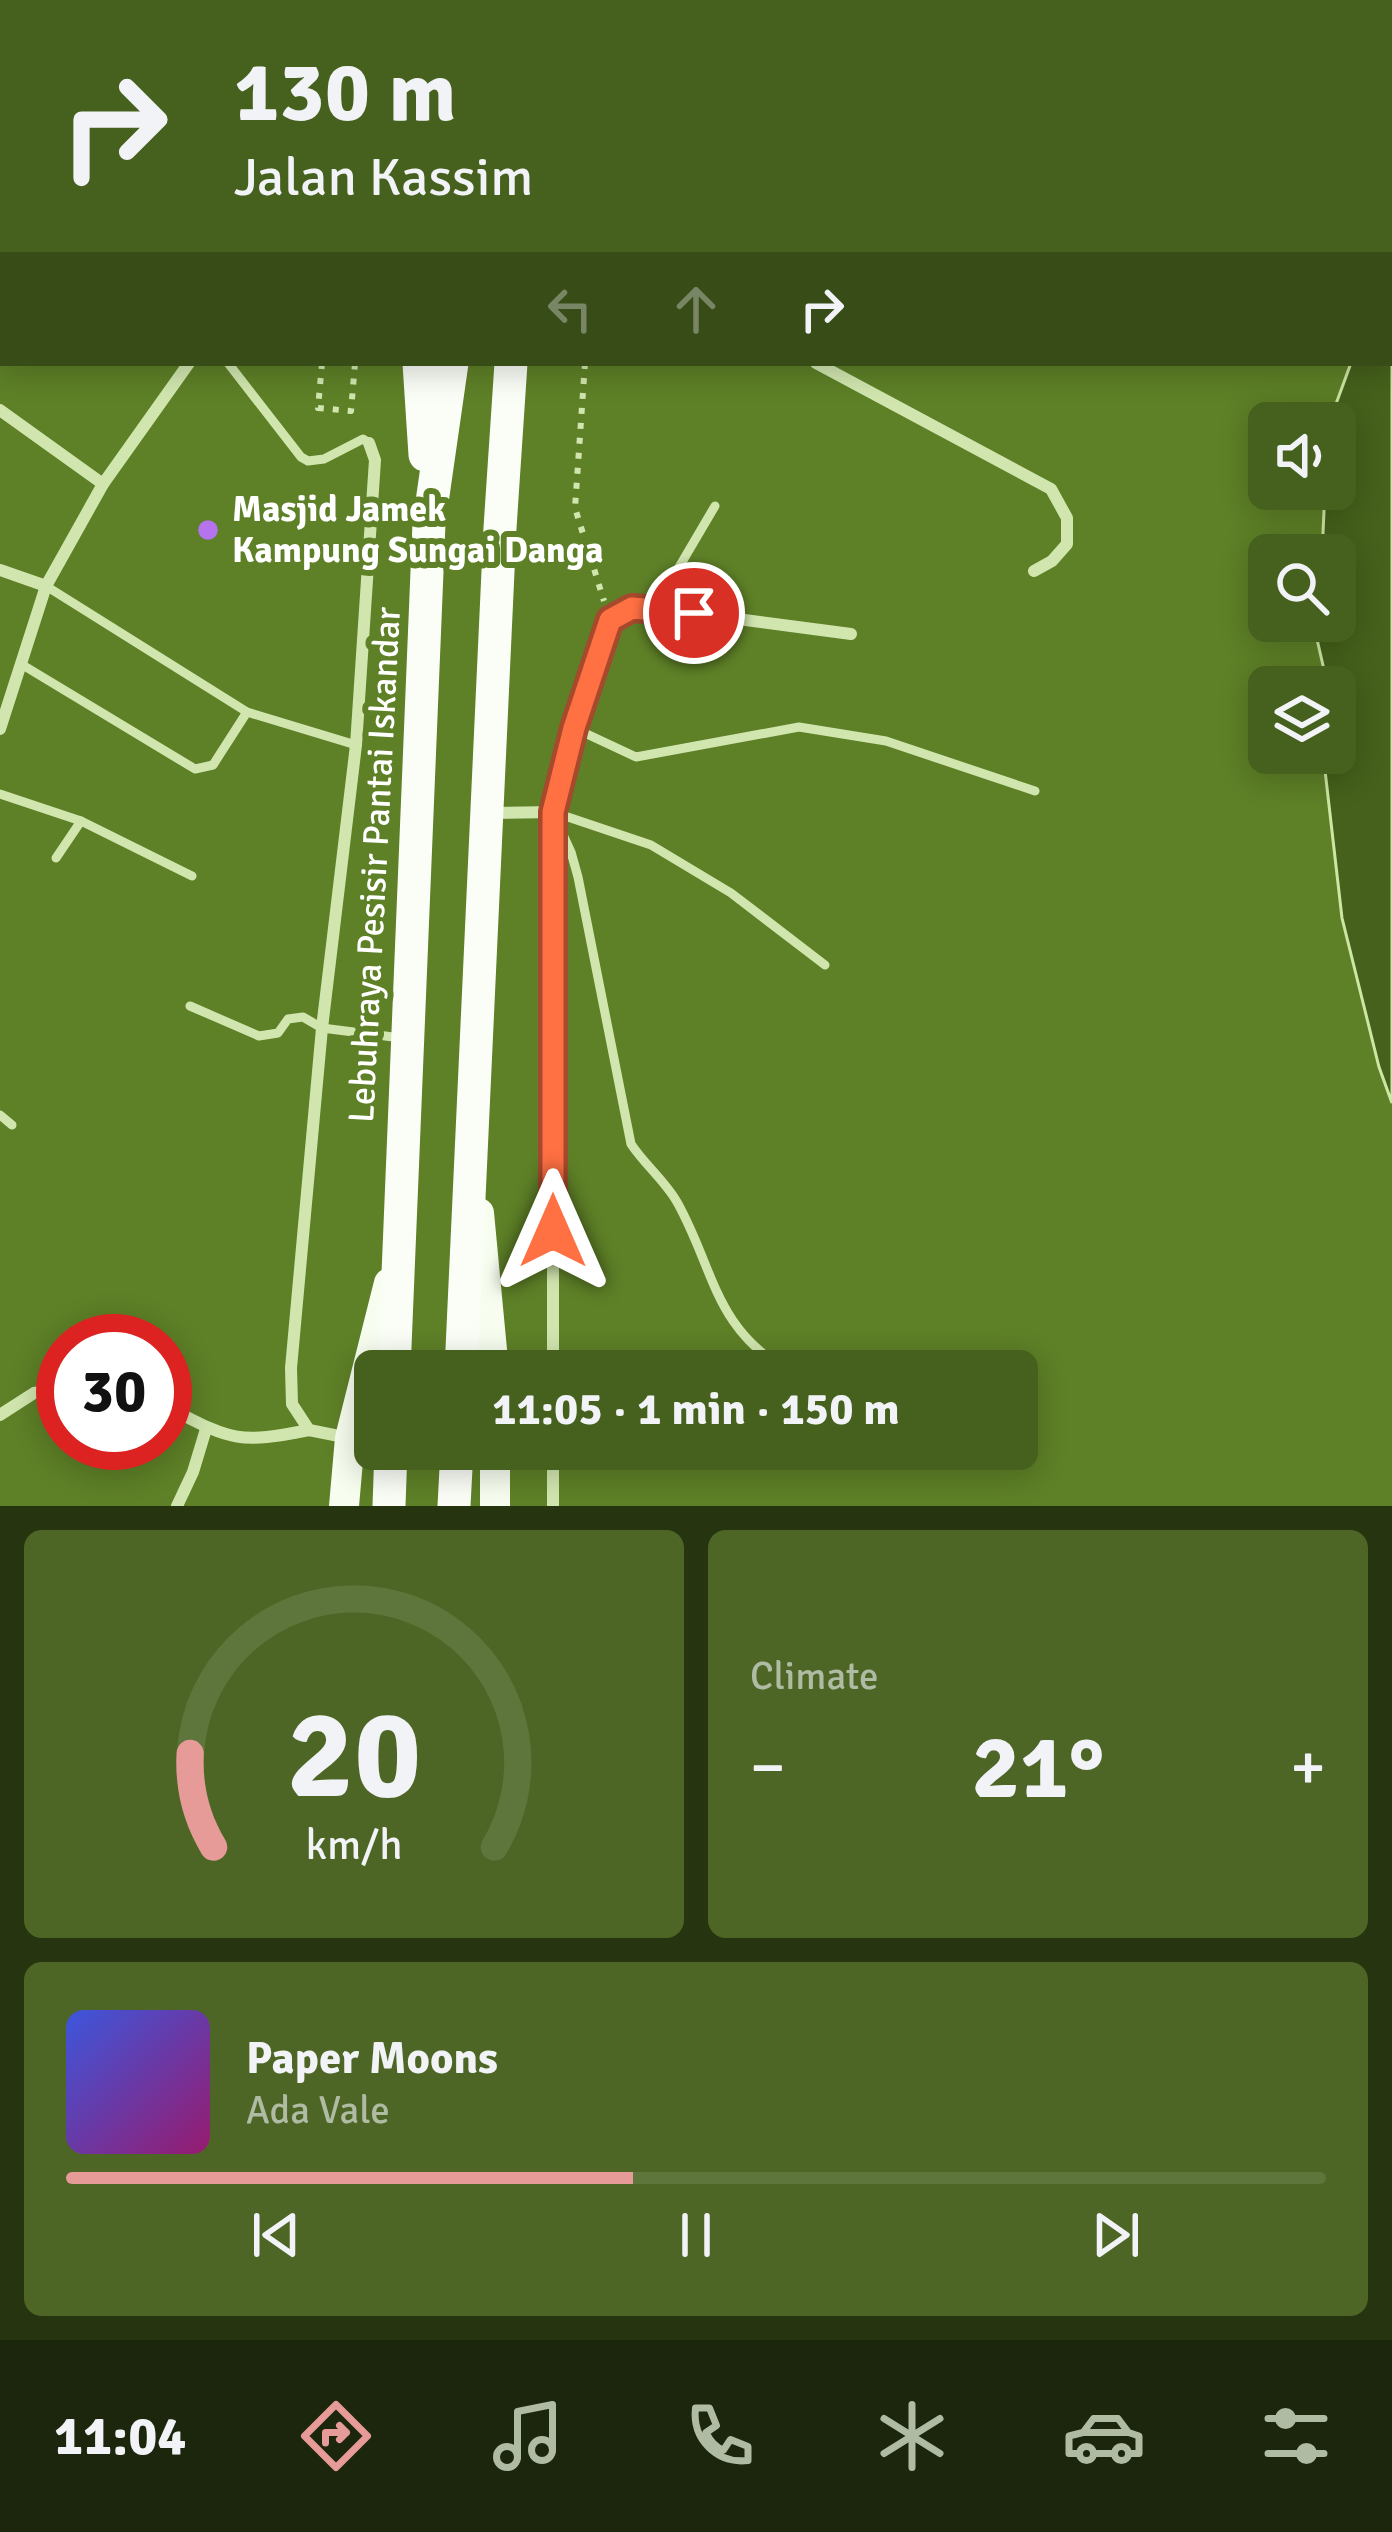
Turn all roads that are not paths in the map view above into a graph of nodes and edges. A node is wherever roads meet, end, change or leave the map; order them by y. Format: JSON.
{"nodes":[{"id":1,"x":187,"y":366,"type":"edge"},
{"id":2,"x":230,"y":366,"type":"edge"},
{"id":3,"x":419,"y":366,"type":"edge"},
{"id":4,"x":452,"y":366,"type":"edge"},
{"id":5,"x":511,"y":366,"type":"edge"},
{"id":6,"x":822,"y":366,"type":"edge"},
{"id":7,"x":0,"y":410,"type":"edge"},
{"id":8,"x":369,"y":443,"type":"joint"},
{"id":9,"x":104,"y":484,"type":"junction"},
{"id":10,"x":715,"y":506,"type":"dead end"},
{"id":11,"x":429,"y":523,"type":"junction"},
{"id":12,"x":0,"y":570,"type":"edge"},
{"id":13,"x":1034,"y":571,"type":"dead end"},
{"id":14,"x":46,"y":586,"type":"junction"},
{"id":15,"x":655,"y":608,"type":"junction"},
{"id":16,"x":850,"y":634,"type":"dead end"},
{"id":17,"x":21,"y":664,"type":"junction"},
{"id":18,"x":247,"y":712,"type":"junction"},
{"id":19,"x":574,"y":728,"type":"junction"},
{"id":20,"x":0,"y":730,"type":"edge"},
{"id":21,"x":356,"y":745,"type":"junction"},
{"id":22,"x":1035,"y":791,"type":"dead end"},
{"id":23,"x":0,"y":794,"type":"edge"},
{"id":24,"x":553,"y":812,"type":"junction"},
{"id":25,"x":488,"y":813,"type":"junction"},
{"id":26,"x":81,"y":821,"type":"junction"},
{"id":27,"x":56,"y":858,"type":"dead end"},
{"id":28,"x":192,"y":876,"type":"dead end"},
{"id":29,"x":825,"y":965,"type":"dead end"},
{"id":30,"x":190,"y":1006,"type":"dead end"},
{"id":31,"x":322,"y":1028,"type":"junction"},
{"id":32,"x":406,"y":1039,"type":"junction"},
{"id":33,"x":0,"y":1115,"type":"edge"},
{"id":34,"x":12,"y":1125,"type":"dead end"},
{"id":35,"x":471,"y":1141,"type":"junction"},
{"id":36,"x":397,"y":1252,"type":"junction"},
{"id":37,"x":395,"y":1350,"type":"edge"},
{"id":38,"x":461,"y":1350,"type":"edge"},
{"id":39,"x":492,"y":1350,"type":"edge"},
{"id":40,"x":553,"y":1350,"type":"edge"},
{"id":41,"x":758,"y":1350,"type":"edge"},
{"id":42,"x":36,"y":1393,"type":"edge"},
{"id":43,"x":0,"y":1415,"type":"edge"},
{"id":44,"x":192,"y":1422,"type":"edge"},
{"id":45,"x":206,"y":1430,"type":"junction"},
{"id":46,"x":309,"y":1430,"type":"junction"},
{"id":47,"x":350,"y":1438,"type":"junction"},
{"id":48,"x":390,"y":1470,"type":"edge"},
{"id":49,"x":456,"y":1470,"type":"edge"},
{"id":50,"x":495,"y":1470,"type":"edge"},
{"id":51,"x":553,"y":1470,"type":"edge"},
{"id":52,"x":177,"y":1506,"type":"edge"},
{"id":53,"x":344,"y":1506,"type":"edge"},
{"id":54,"x":389,"y":1506,"type":"edge"},
{"id":55,"x":454,"y":1506,"type":"edge"},
{"id":56,"x":495,"y":1506,"type":"edge"},
{"id":57,"x":553,"y":1506,"type":"edge"}],
"edges":[{"from":1,"to":9,"type":"street"},
{"from":2,"to":8,"type":"lane"},
{"from":3,"to":11,"type":"highway"},
{"from":4,"to":11,"type":"highway","name":"Lebuhraya Pesisir Pantai Iskandar"},
{"from":5,"to":25,"type":"highway"},
{"from":6,"to":13,"type":"street"},
{"from":7,"to":9,"type":"street"},
{"from":8,"to":21,"type":"street"},
{"from":9,"to":14,"type":"street"},
{"from":10,"to":15,"type":"lane"},
{"from":11,"to":32,"type":"highway","name":"Lebuhraya Pesisir Pantai Iskandar"},
{"from":12,"to":14,"type":"street"},
{"from":14,"to":17,"type":"street"},
{"from":14,"to":18,"type":"lane"},
{"from":15,"to":16,"type":"street"},
{"from":15,"to":19,"type":"street"},
{"from":17,"to":18,"type":"lane"},
{"from":17,"to":20,"type":"street"},
{"from":18,"to":21,"type":"lane"},
{"from":19,"to":22,"type":"lane"},
{"from":19,"to":24,"type":"street"},
{"from":21,"to":31,"type":"street"},
{"from":23,"to":26,"type":"lane"},
{"from":24,"to":25,"type":"street"},
{"from":24,"to":29,"type":"lane"},
{"from":24,"to":40,"type":"street"},
{"from":24,"to":41,"type":"lane"},
{"from":25,"to":35,"type":"highway"},
{"from":26,"to":27,"type":"lane"},
{"from":26,"to":28,"type":"lane"},
{"from":30,"to":31,"type":"lane"},
{"from":31,"to":32,"type":"lane"},
{"from":31,"to":46,"type":"street"},
{"from":32,"to":36,"type":"highway","name":"Lebuhraya Pesisir Pantai Iskandar"},
{"from":33,"to":34,"type":"lane"},
{"from":35,"to":38,"type":"highway"},
{"from":35,"to":39,"type":"main road"},
{"from":36,"to":37,"type":"highway","name":"Lebuhraya Pesisir Pantai Iskandar"},
{"from":36,"to":47,"type":"main road"},
{"from":42,"to":43,"type":"street"},
{"from":44,"to":45,"type":"street"},
{"from":45,"to":46,"type":"street"},
{"from":45,"to":52,"type":"street"},
{"from":46,"to":47,"type":"street"},
{"from":47,"to":53,"type":"main road"},
{"from":48,"to":54,"type":"highway"},
{"from":49,"to":55,"type":"highway"},
{"from":50,"to":56,"type":"main road"},
{"from":51,"to":57,"type":"street"}]}
